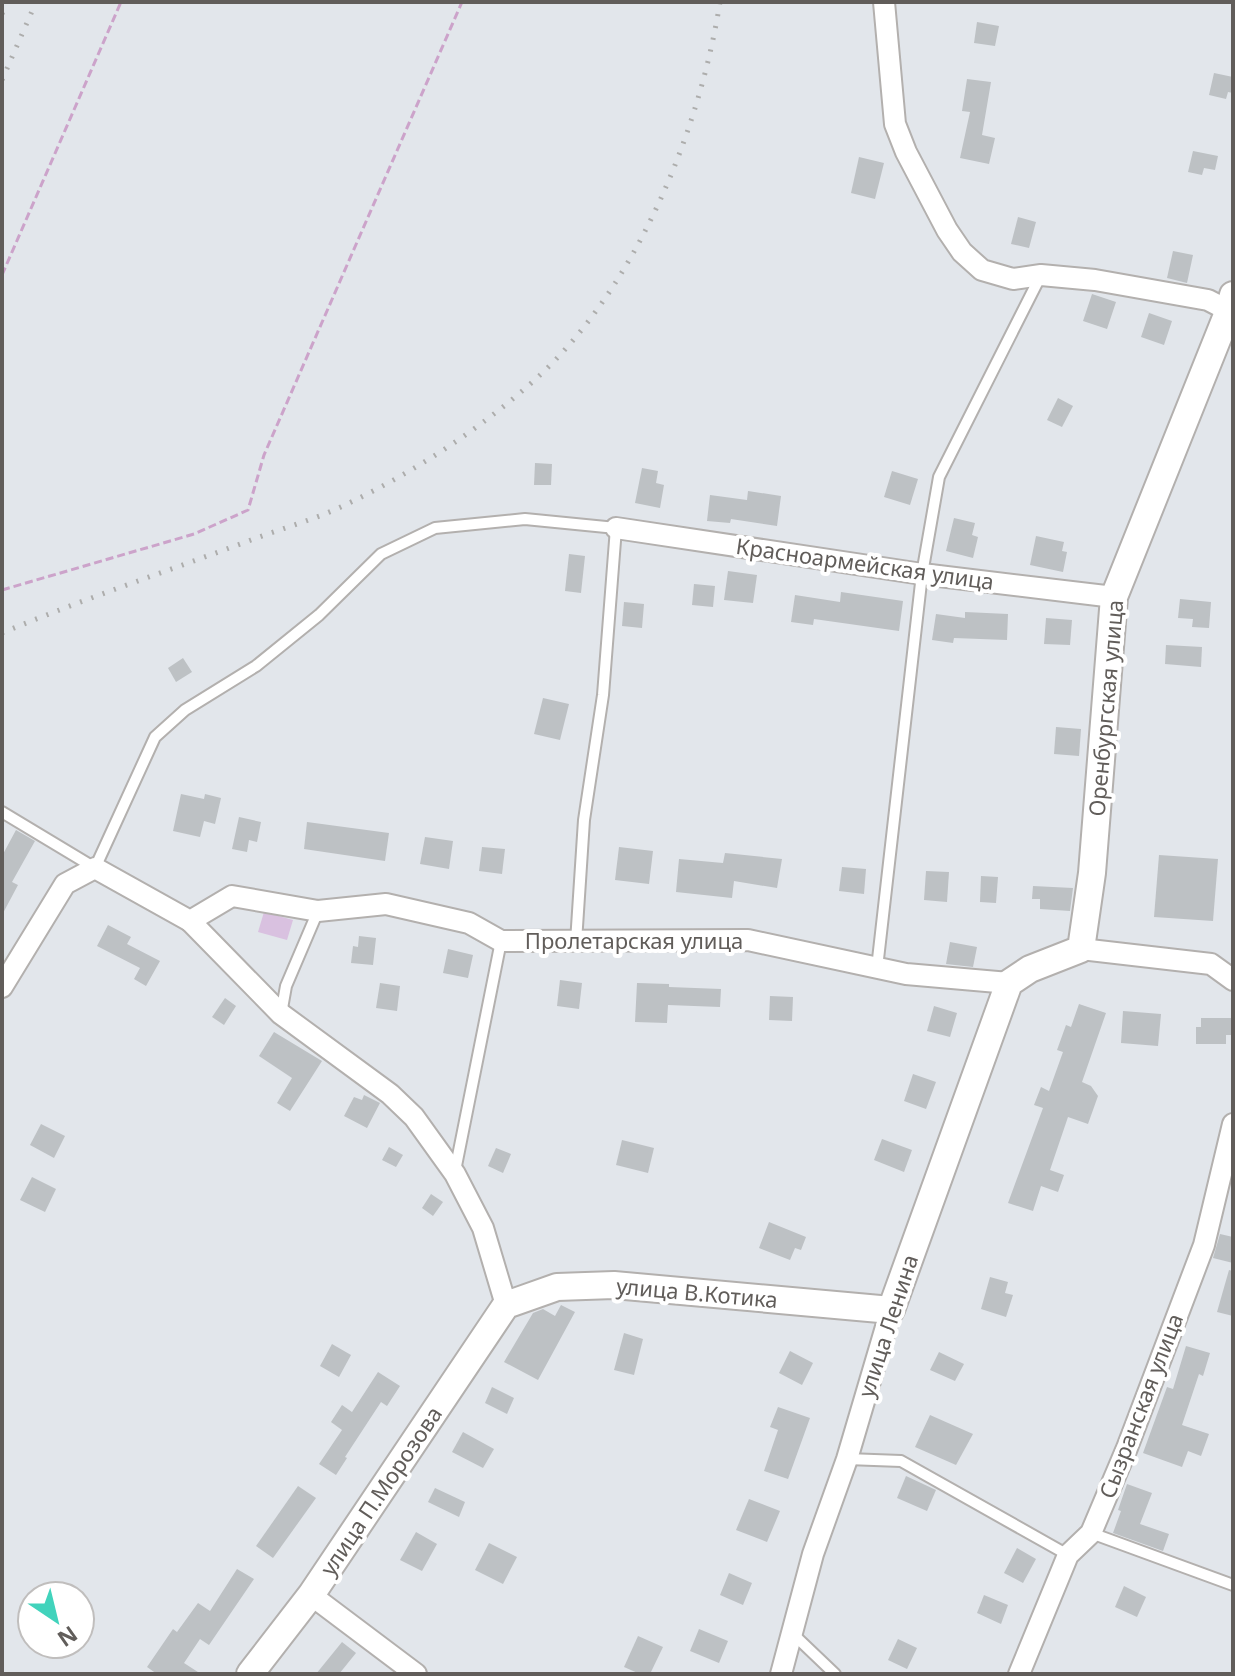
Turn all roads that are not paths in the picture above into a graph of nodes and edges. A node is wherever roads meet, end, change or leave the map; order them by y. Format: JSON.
{"nodes":[{"id":1,"x":884,"y":2,"type":"edge"},
{"id":2,"x":1041,"y":275,"type":"junction"},
{"id":3,"x":1232,"y":306,"type":"edge"},
{"id":4,"x":616,"y":528,"type":"junction"},
{"id":5,"x":922,"y":574,"type":"junction"},
{"id":6,"x":1114,"y":597,"type":"junction"},
{"id":7,"x":2,"y":812,"type":"edge"},
{"id":8,"x":95,"y":868,"type":"junction"},
{"id":9,"x":318,"y":911,"type":"junction"},
{"id":10,"x":190,"y":921,"type":"junction"},
{"id":11,"x":501,"y":941,"type":"junction"},
{"id":12,"x":576,"y":942,"type":"junction"},
{"id":13,"x":1081,"y":949,"type":"junction"},
{"id":14,"x":877,"y":968,"type":"junction"},
{"id":15,"x":1233,"y":980,"type":"edge"},
{"id":16,"x":1009,"y":983,"type":"junction"},
{"id":17,"x":2,"y":987,"type":"edge"},
{"id":18,"x":281,"y":1014,"type":"junction"},
{"id":19,"x":1233,"y":1124,"type":"edge"},
{"id":20,"x":455,"y":1174,"type":"junction"},
{"id":21,"x":506,"y":1305,"type":"junction"},
{"id":22,"x":891,"y":1310,"type":"junction"},
{"id":23,"x":847,"y":1459,"type":"junction"},
{"id":24,"x":1091,"y":1533,"type":"junction"},
{"id":25,"x":1068,"y":1555,"type":"junction"},
{"id":26,"x":1233,"y":1585,"type":"edge"},
{"id":27,"x":311,"y":1595,"type":"junction"},
{"id":28,"x":792,"y":1633,"type":"junction"},
{"id":29,"x":250,"y":1674,"type":"edge"},
{"id":30,"x":416,"y":1674,"type":"edge"},
{"id":31,"x":781,"y":1674,"type":"edge"},
{"id":32,"x":835,"y":1674,"type":"edge"},
{"id":33,"x":1019,"y":1674,"type":"edge"}],
"edges":[{"from":1,"to":2,"type":"street"},
{"from":2,"to":3,"type":"street"},
{"from":2,"to":5,"type":"lane"},
{"from":3,"to":6,"type":"street","name":"Оренбургская улица"},
{"from":4,"to":5,"type":"street","name":"Красноармейская улица"},
{"from":4,"to":8,"type":"lane"},
{"from":4,"to":12,"type":"lane"},
{"from":5,"to":6,"type":"street","name":"Красноармейская улица"},
{"from":5,"to":14,"type":"lane"},
{"from":6,"to":13,"type":"street","name":"Оренбургская улица"},
{"from":7,"to":8,"type":"lane"},
{"from":8,"to":10,"type":"street"},
{"from":8,"to":17,"type":"street"},
{"from":9,"to":10,"type":"street","name":"Пролетарская улица"},
{"from":9,"to":11,"type":"street","name":"Пролетарская улица"},
{"from":9,"to":18,"type":"lane"},
{"from":10,"to":18,"type":"street"},
{"from":11,"to":12,"type":"street","name":"Пролетарская улица"},
{"from":11,"to":20,"type":"lane"},
{"from":12,"to":14,"type":"street","name":"Пролетарская улица"},
{"from":13,"to":15,"type":"street"},
{"from":13,"to":16,"type":"street"},
{"from":14,"to":16,"type":"street","name":"Пролетарская улица"},
{"from":16,"to":22,"type":"street","name":"улица Ленина"},
{"from":18,"to":20,"type":"street"},
{"from":19,"to":24,"type":"street","name":"Сызранская улица"},
{"from":20,"to":21,"type":"street"},
{"from":21,"to":22,"type":"street","name":"улица В.Котика"},
{"from":21,"to":27,"type":"street","name":"улица П.Морозова"},
{"from":22,"to":23,"type":"street","name":"улица Ленина"},
{"from":23,"to":25,"type":"lane"},
{"from":23,"to":28,"type":"street","name":"улица Ленина"},
{"from":24,"to":25,"type":"street","name":"Сызранская улица"},
{"from":24,"to":26,"type":"lane"},
{"from":25,"to":33,"type":"street","name":"Сызранская улица"},
{"from":27,"to":29,"type":"street","name":"улица П.Морозова"},
{"from":27,"to":30,"type":"street"},
{"from":28,"to":31,"type":"street","name":"улица Ленина"},
{"from":28,"to":32,"type":"lane"}]}
